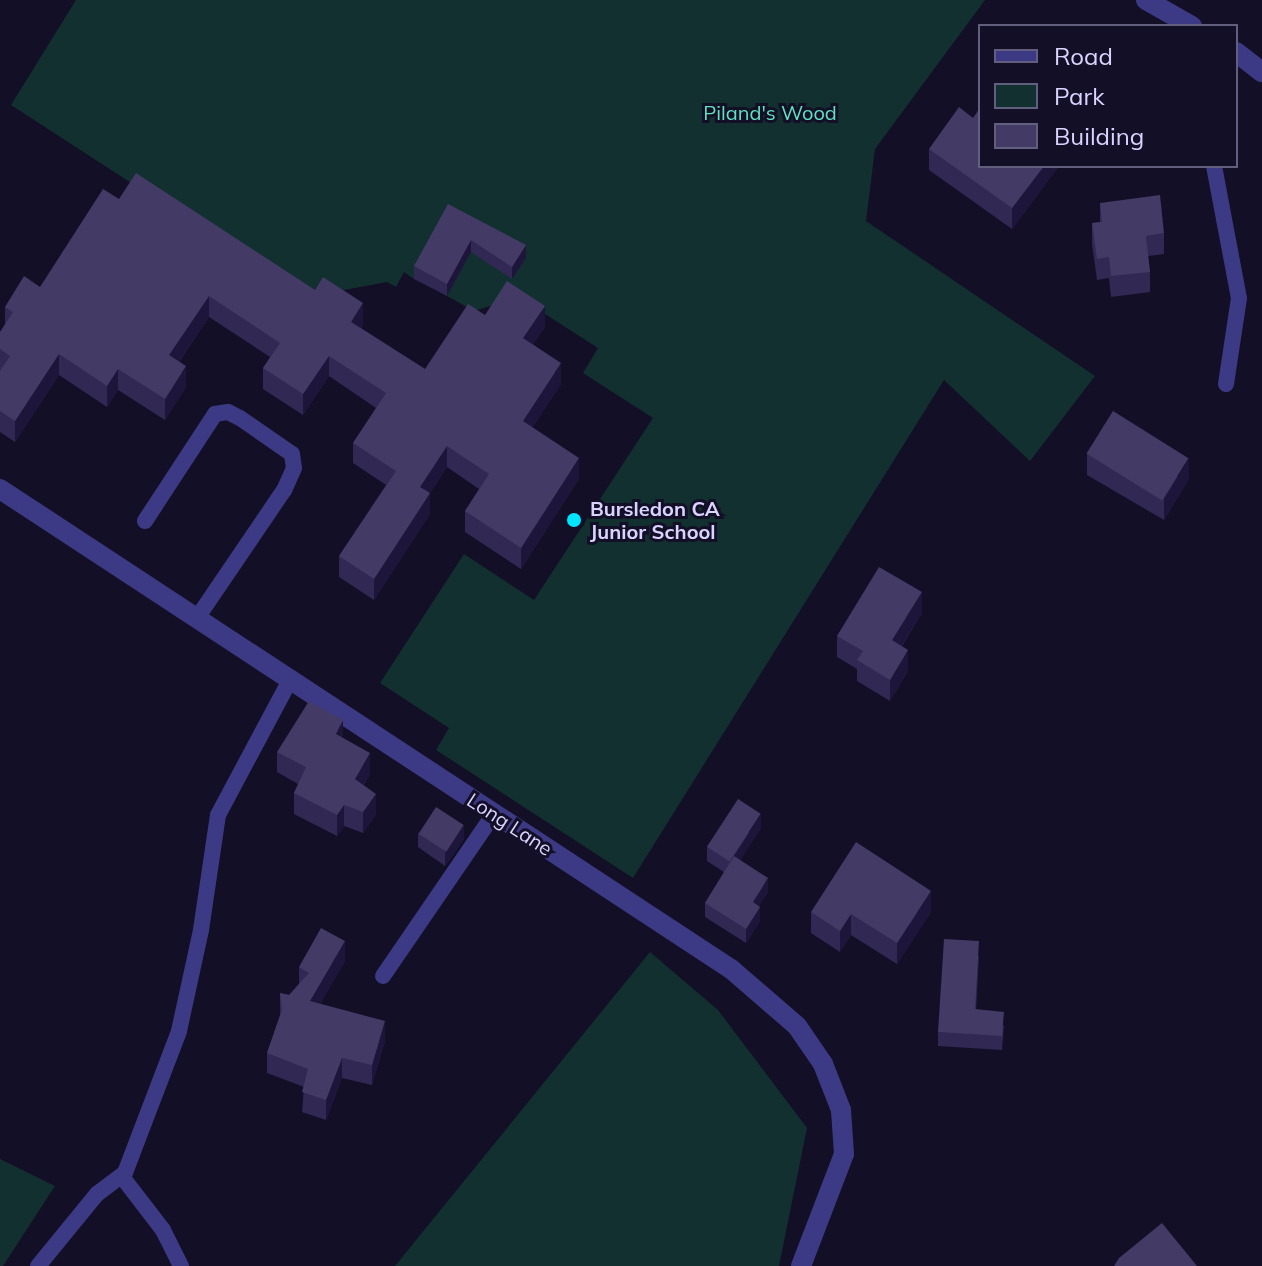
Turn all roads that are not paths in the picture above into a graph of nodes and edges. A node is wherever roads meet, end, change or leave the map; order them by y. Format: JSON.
{"nodes":[{"id":1,"x":1146,"y":0,"type":"edge"},
{"id":2,"x":1182,"y":23,"type":"edge"},
{"id":3,"x":1238,"y":54,"type":"edge"},
{"id":4,"x":1262,"y":72,"type":"edge"},
{"id":5,"x":1214,"y":168,"type":"edge"},
{"id":6,"x":1226,"y":384,"type":"dead end"},
{"id":7,"x":0,"y":489,"type":"edge"},
{"id":8,"x":145,"y":521,"type":"dead end"},
{"id":9,"x":197,"y":618,"type":"junction"},
{"id":10,"x":290,"y":680,"type":"junction"},
{"id":11,"x":494,"y":814,"type":"junction"},
{"id":12,"x":383,"y":976,"type":"dead end"},
{"id":13,"x":125,"y":1173,"type":"junction"},
{"id":14,"x":38,"y":1266,"type":"edge"},
{"id":15,"x":181,"y":1266,"type":"edge"},
{"id":16,"x":801,"y":1266,"type":"edge"}],
"edges":[{"from":1,"to":2,"type":"street"},
{"from":3,"to":4,"type":"street"},
{"from":5,"to":6,"type":"lane"},
{"from":7,"to":9,"type":"street","name":"Long Lane"},
{"from":8,"to":9,"type":"lane"},
{"from":9,"to":10,"type":"street","name":"Long Lane"},
{"from":10,"to":11,"type":"street","name":"Long Lane"},
{"from":10,"to":13,"type":"lane"},
{"from":11,"to":12,"type":"lane"},
{"from":11,"to":16,"type":"street","name":"Long Lane"},
{"from":13,"to":14,"type":"lane"},
{"from":13,"to":15,"type":"lane"}]}
